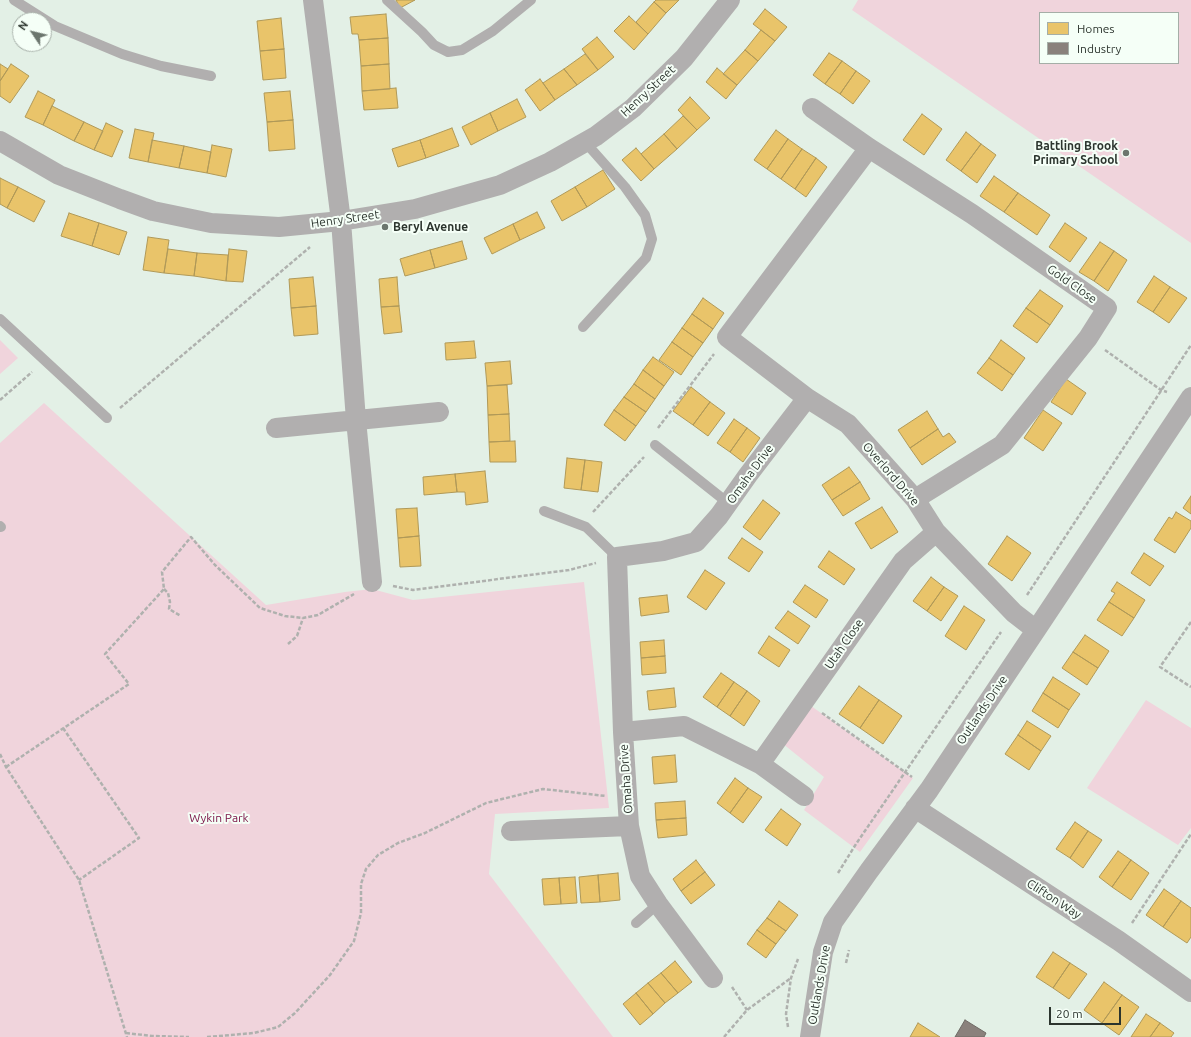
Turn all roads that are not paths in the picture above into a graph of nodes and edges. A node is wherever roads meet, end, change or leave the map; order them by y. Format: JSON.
{"nodes":[{"id":1,"x":14,"y":0,"type":"edge"},
{"id":2,"x":313,"y":0,"type":"edge"},
{"id":3,"x":388,"y":0,"type":"edge"},
{"id":4,"x":531,"y":0,"type":"edge"},
{"id":5,"x":730,"y":0,"type":"edge"},
{"id":6,"x":211,"y":76,"type":"dead end"},
{"id":7,"x":812,"y":108,"type":"dead end"},
{"id":8,"x":0,"y":141,"type":"edge"},
{"id":9,"x":585,"y":142,"type":"junction"},
{"id":10,"x":869,"y":148,"type":"junction"},
{"id":11,"x":341,"y":221,"type":"junction"},
{"id":12,"x":0,"y":318,"type":"edge"},
{"id":13,"x":583,"y":327,"type":"dead end"},
{"id":14,"x":807,"y":398,"type":"junction"},
{"id":15,"x":1190,"y":401,"type":"edge"},
{"id":16,"x":439,"y":412,"type":"dead end"},
{"id":17,"x":107,"y":418,"type":"road end"},
{"id":18,"x":356,"y":420,"type":"junction"},
{"id":19,"x":276,"y":428,"type":"dead end"},
{"id":20,"x":655,"y":445,"type":"dead end"},
{"id":21,"x":915,"y":500,"type":"junction"},
{"id":22,"x":728,"y":503,"type":"junction"},
{"id":23,"x":544,"y":510,"type":"dead end"},
{"id":24,"x":936,"y":532,"type":"junction"},
{"id":25,"x":617,"y":557,"type":"junction"},
{"id":26,"x":372,"y":582,"type":"road end"},
{"id":27,"x":1036,"y":630,"type":"junction"},
{"id":28,"x":623,"y":732,"type":"junction"},
{"id":29,"x":760,"y":764,"type":"junction"},
{"id":30,"x":804,"y":796,"type":"dead end"},
{"id":31,"x":915,"y":808,"type":"junction"},
{"id":32,"x":629,"y":826,"type":"junction"},
{"id":33,"x":511,"y":831,"type":"dead end"},
{"id":34,"x":658,"y":904,"type":"junction"},
{"id":35,"x":636,"y":923,"type":"dead end"},
{"id":36,"x":713,"y":978,"type":"dead end"},
{"id":37,"x":1191,"y":992,"type":"edge"},
{"id":38,"x":810,"y":1037,"type":"edge"}],
"edges":[{"from":1,"to":6,"type":"lane"},
{"from":2,"to":11,"type":"street"},
{"from":3,"to":4,"type":"lane"},
{"from":5,"to":9,"type":"street","name":"Henry Street"},
{"from":7,"to":10,"type":"street"},
{"from":8,"to":11,"type":"street","name":"Henry Street"},
{"from":9,"to":11,"type":"street","name":"Henry Street"},
{"from":9,"to":13,"type":"lane"},
{"from":10,"to":14,"type":"street","name":"Overlord Drive"},
{"from":10,"to":21,"type":"street","name":"Gold Close"},
{"from":11,"to":18,"type":"street"},
{"from":12,"to":17,"type":"lane"},
{"from":14,"to":21,"type":"street","name":"Overlord Drive"},
{"from":14,"to":22,"type":"street","name":"Omaha Drive"},
{"from":15,"to":27,"type":"street","name":"Outlands Drive"},
{"from":16,"to":18,"type":"street"},
{"from":18,"to":19,"type":"street"},
{"from":18,"to":26,"type":"street"},
{"from":20,"to":22,"type":"lane"},
{"from":21,"to":24,"type":"street","name":"Overlord Drive"},
{"from":22,"to":25,"type":"street","name":"Omaha Drive"},
{"from":23,"to":25,"type":"lane"},
{"from":24,"to":27,"type":"street","name":"Overlord Drive"},
{"from":24,"to":29,"type":"street","name":"Utah Close"},
{"from":25,"to":28,"type":"street","name":"Omaha Drive"},
{"from":27,"to":31,"type":"street","name":"Outlands Drive"},
{"from":28,"to":29,"type":"street"},
{"from":28,"to":32,"type":"street","name":"Omaha Drive"},
{"from":29,"to":30,"type":"street"},
{"from":31,"to":37,"type":"street","name":"Clifton Way"},
{"from":31,"to":38,"type":"street","name":"Outlands Drive"},
{"from":32,"to":33,"type":"street"},
{"from":32,"to":34,"type":"street","name":"Omaha Drive"},
{"from":34,"to":35,"type":"lane"},
{"from":34,"to":36,"type":"street","name":"Omaha Drive"}]}
